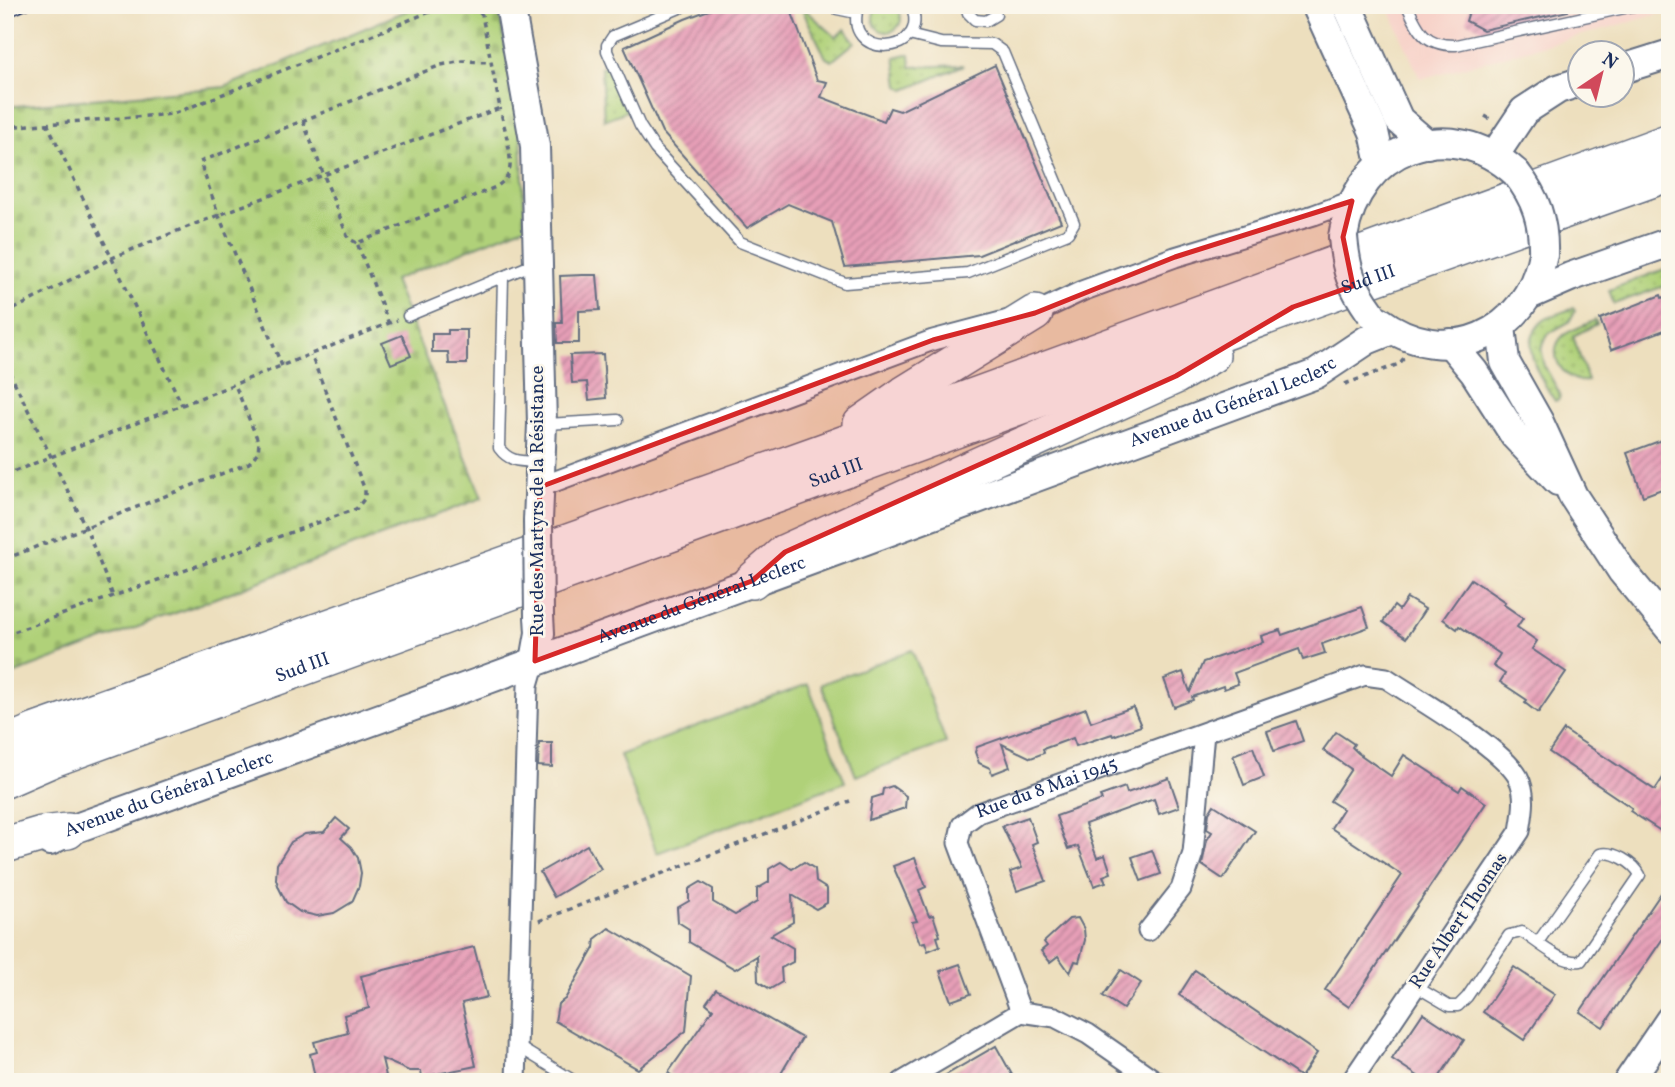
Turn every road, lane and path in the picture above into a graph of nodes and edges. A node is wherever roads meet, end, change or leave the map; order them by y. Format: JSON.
{"nodes":[{"id":1,"x":447,"y":5,"type":"edge"},
{"id":2,"x":472,"y":5,"type":"edge"},
{"id":3,"x":510,"y":5,"type":"edge"},
{"id":4,"x":687,"y":5,"type":"edge"},
{"id":5,"x":833,"y":5,"type":"edge"},
{"id":6,"x":966,"y":5,"type":"edge"},
{"id":7,"x":1316,"y":5,"type":"edge"},
{"id":8,"x":1347,"y":5,"type":"edge"},
{"id":9,"x":1407,"y":5,"type":"edge"},
{"id":10,"x":1638,"y":5,"type":"edge"},
{"id":11,"x":915,"y":6,"type":"edge"},
{"id":12,"x":858,"y":9,"type":"edge"},
{"id":13,"x":996,"y":15,"type":"dead end"},
{"id":14,"x":909,"y":35,"type":"junction"},
{"id":15,"x":1670,"y":54,"type":"edge"},
{"id":16,"x":491,"y":61,"type":"junction"},
{"id":17,"x":1636,"y":65,"type":"edge"},
{"id":18,"x":1566,"y":86,"type":"edge"},
{"id":19,"x":500,"y":108,"type":"junction"},
{"id":20,"x":1485,"y":116,"type":"dead end"},
{"id":21,"x":1492,"y":120,"type":"dead end"},
{"id":22,"x":303,"y":121,"type":"junction"},
{"id":23,"x":47,"y":123,"type":"junction"},
{"id":24,"x":5,"y":127,"type":"edge"},
{"id":25,"x":1670,"y":141,"type":"edge"},
{"id":26,"x":1427,"y":144,"type":"junction"},
{"id":27,"x":1494,"y":156,"type":"junction"},
{"id":28,"x":1381,"y":164,"type":"junction"},
{"id":29,"x":1670,"y":173,"type":"edge"},
{"id":30,"x":324,"y":176,"type":"junction"},
{"id":31,"x":1352,"y":201,"type":"junction"},
{"id":32,"x":219,"y":216,"type":"junction"},
{"id":33,"x":1670,"y":242,"type":"edge"},
{"id":34,"x":356,"y":243,"type":"junction"},
{"id":35,"x":112,"y":258,"type":"junction"},
{"id":36,"x":536,"y":263,"type":"junction"},
{"id":37,"x":503,"y":277,"type":"junction"},
{"id":38,"x":1531,"y":293,"type":"junction"},
{"id":39,"x":1293,"y":307,"type":"junction"},
{"id":40,"x":1035,"y":313,"type":"junction"},
{"id":41,"x":5,"y":314,"type":"edge"},
{"id":42,"x":408,"y":316,"type":"joint"},
{"id":43,"x":1382,"y":321,"type":"junction"},
{"id":44,"x":389,"y":324,"type":"junction"},
{"id":45,"x":1501,"y":326,"type":"junction"},
{"id":46,"x":1450,"y":343,"type":"junction"},
{"id":47,"x":311,"y":355,"type":"junction"},
{"id":48,"x":5,"y":362,"type":"edge"},
{"id":49,"x":282,"y":366,"type":"junction"},
{"id":50,"x":235,"y":385,"type":"junction"},
{"id":51,"x":182,"y":405,"type":"junction"},
{"id":52,"x":618,"y":420,"type":"dead end"},
{"id":53,"x":542,"y":424,"type":"junction"},
{"id":54,"x":821,"y":452,"type":"junction"},
{"id":55,"x":52,"y":457,"type":"junction"},
{"id":56,"x":5,"y":475,"type":"edge"},
{"id":57,"x":541,"y":475,"type":"junction"},
{"id":58,"x":1573,"y":496,"type":"junction"},
{"id":59,"x":86,"y":528,"type":"junction"},
{"id":60,"x":5,"y":559,"type":"edge"},
{"id":61,"x":752,"y":581,"type":"junction"},
{"id":62,"x":113,"y":596,"type":"junction"},
{"id":63,"x":1670,"y":629,"type":"edge"},
{"id":64,"x":5,"y":635,"type":"edge"},
{"id":65,"x":535,"y":661,"type":"junction"},
{"id":66,"x":1203,"y":733,"type":"junction"},
{"id":67,"x":5,"y":744,"type":"edge"},
{"id":68,"x":1499,"y":754,"type":"joint"},
{"id":69,"x":5,"y":780,"type":"edge"},
{"id":70,"x":850,"y":800,"type":"dead end"},
{"id":71,"x":68,"y":831,"type":"junction"},
{"id":72,"x":5,"y":845,"type":"edge"},
{"id":73,"x":5,"y":859,"type":"edge"},
{"id":74,"x":521,"y":928,"type":"junction"},
{"id":75,"x":1148,"y":931,"type":"dead end"},
{"id":76,"x":1538,"y":942,"type":"junction"},
{"id":77,"x":1415,"y":986,"type":"junction"},
{"id":78,"x":1021,"y":1012,"type":"junction"},
{"id":79,"x":1670,"y":1020,"type":"edge"},
{"id":80,"x":517,"y":1046,"type":"junction"},
{"id":81,"x":516,"y":1082,"type":"edge"},
{"id":82,"x":576,"y":1082,"type":"edge"},
{"id":83,"x":902,"y":1082,"type":"edge"},
{"id":84,"x":1157,"y":1082,"type":"edge"},
{"id":85,"x":1351,"y":1082,"type":"edge"},
{"id":86,"x":1628,"y":1082,"type":"edge"}],
"edges":[{"from":1,"to":23,"type":"path"},
{"from":2,"to":16,"type":"path"},
{"from":3,"to":36,"type":"street","name":"Rue des Martyrs de la Résistance"},
{"from":4,"to":14,"type":"lane"},
{"from":5,"to":12,"type":"lane"},
{"from":6,"to":13,"type":"lane"},
{"from":7,"to":28,"type":"street"},
{"from":8,"to":26,"type":"street"},
{"from":9,"to":10,"type":"lane"},
{"from":11,"to":14,"type":"lane"},
{"from":12,"to":14,"type":"lane"},
{"from":15,"to":17,"type":"street"},
{"from":16,"to":19,"type":"path"},
{"from":16,"to":22,"type":"path"},
{"from":18,"to":27,"type":"street"},
{"from":19,"to":30,"type":"path"},
{"from":19,"to":34,"type":"path"},
{"from":20,"to":21,"type":"path"},
{"from":22,"to":30,"type":"path"},
{"from":22,"to":32,"type":"path"},
{"from":23,"to":24,"type":"path"},
{"from":23,"to":35,"type":"path"},
{"from":25,"to":54,"type":"highway","name":"Sud III"},
{"from":26,"to":27,"type":"street"},
{"from":26,"to":28,"type":"street"},
{"from":27,"to":38,"type":"street","bridge":true},
{"from":28,"to":31,"type":"street"},
{"from":29,"to":39,"type":"highway","name":"Sud III"},
{"from":30,"to":32,"type":"path"},
{"from":30,"to":34,"type":"path"},
{"from":31,"to":40,"type":"street"},
{"from":31,"to":43,"type":"street","bridge":true},
{"from":32,"to":35,"type":"path"},
{"from":32,"to":49,"type":"path"},
{"from":33,"to":38,"type":"street"},
{"from":34,"to":44,"type":"path"},
{"from":35,"to":41,"type":"path"},
{"from":35,"to":51,"type":"path"},
{"from":36,"to":37,"type":"lane"},
{"from":36,"to":53,"type":"street","name":"Rue des Martyrs de la Résistance"},
{"from":37,"to":42,"type":"lane"},
{"from":37,"to":57,"type":"lane"},
{"from":38,"to":45,"type":"street"},
{"from":39,"to":61,"type":"highway"},
{"from":39,"to":69,"type":"highway","name":"Sud III"},
{"from":40,"to":54,"type":"highway"},
{"from":40,"to":57,"type":"street"},
{"from":42,"to":44,"type":"path"},
{"from":43,"to":46,"type":"street"},
{"from":43,"to":61,"type":"street","name":"Avenue du Général Leclerc"},
{"from":44,"to":47,"type":"path"},
{"from":45,"to":46,"type":"street"},
{"from":45,"to":58,"type":"street"},
{"from":46,"to":58,"type":"street"},
{"from":47,"to":49,"type":"path"},
{"from":47,"to":62,"type":"path"},
{"from":48,"to":55,"type":"path"},
{"from":49,"to":50,"type":"path"},
{"from":50,"to":51,"type":"path"},
{"from":50,"to":59,"type":"path"},
{"from":51,"to":55,"type":"path"},
{"from":52,"to":53,"type":"lane"},
{"from":53,"to":57,"type":"street","name":"Rue des Martyrs de la Résistance"},
{"from":54,"to":67,"type":"highway","name":"Sud III"},
{"from":55,"to":56,"type":"path"},
{"from":55,"to":59,"type":"path"},
{"from":57,"to":65,"type":"street","name":"Rue des Martyrs de la Résistance","bridge":true},
{"from":58,"to":63,"type":"street"},
{"from":59,"to":60,"type":"path"},
{"from":59,"to":62,"type":"path"},
{"from":61,"to":65,"type":"street","name":"Avenue du Général Leclerc"},
{"from":62,"to":64,"type":"path"},
{"from":65,"to":71,"type":"street","name":"Avenue du Général Leclerc"},
{"from":65,"to":74,"type":"street","name":"Rue des Martyrs de la Résistance"},
{"from":66,"to":68,"type":"street","name":"Rue du 8 Mai 1945"},
{"from":66,"to":75,"type":"street"},
{"from":66,"to":78,"type":"street","name":"Rue du 8 Mai 1945"},
{"from":68,"to":77,"type":"street","name":"Rue Albert Thomas"},
{"from":70,"to":74,"type":"path"},
{"from":71,"to":72,"type":"highway"},
{"from":71,"to":73,"type":"street","name":"Avenue du Général Leclerc"},
{"from":74,"to":80,"type":"street","name":"Rue des Martyrs de la Résistance"},
{"from":76,"to":76,"type":"lane"},
{"from":76,"to":77,"type":"lane"},
{"from":77,"to":85,"type":"street","name":"Rue Albert Thomas"},
{"from":78,"to":83,"type":"street"},
{"from":78,"to":84,"type":"street"},
{"from":79,"to":86,"type":"street"},
{"from":80,"to":81,"type":"street","name":"Rue des Martyrs de la Résistance"},
{"from":80,"to":82,"type":"lane"}]}
